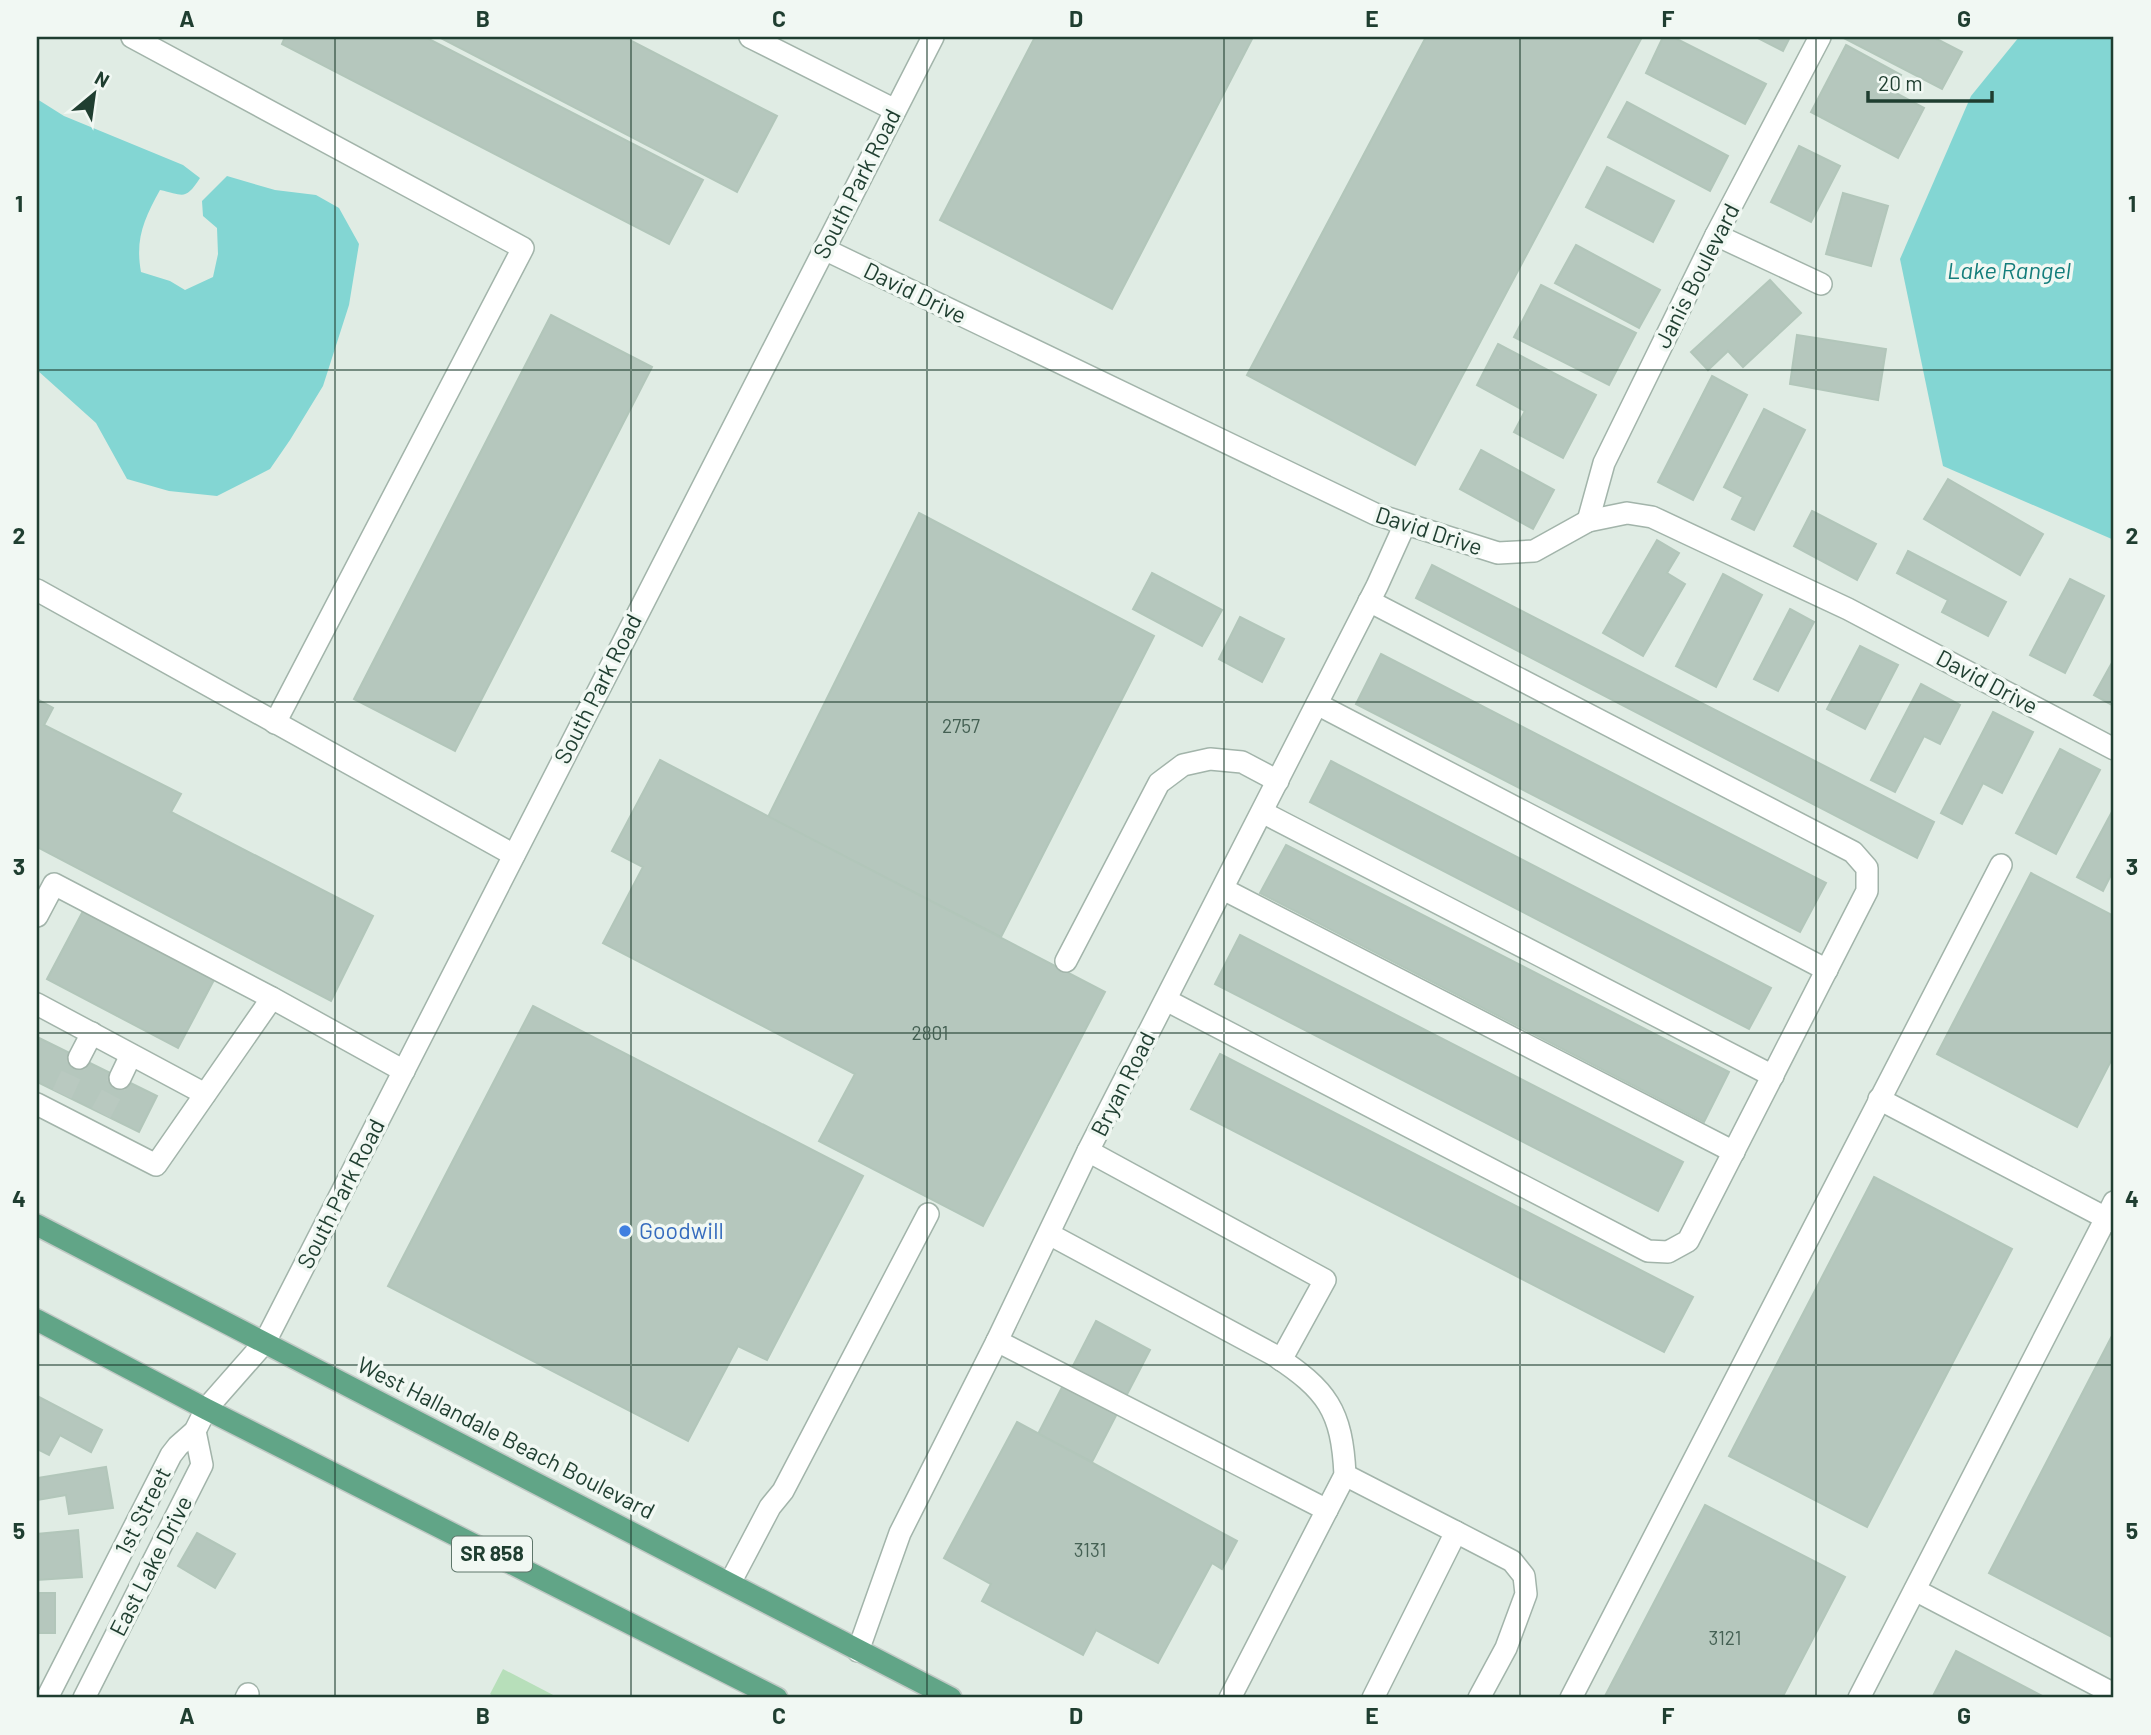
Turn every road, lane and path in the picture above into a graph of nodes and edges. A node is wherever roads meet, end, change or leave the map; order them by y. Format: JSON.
{"nodes":[{"id":1,"x":132,"y":37,"type":"edge"},
{"id":2,"x":750,"y":37,"type":"edge"},
{"id":3,"x":933,"y":37,"type":"edge"},
{"id":4,"x":1820,"y":37,"type":"edge"},
{"id":5,"x":895,"y":110,"type":"junction"},
{"id":6,"x":1716,"y":235,"type":"junction"},
{"id":7,"x":824,"y":249,"type":"junction"},
{"id":8,"x":1821,"y":284,"type":"dead end"},
{"id":9,"x":1588,"y":521,"type":"junction"},
{"id":10,"x":1405,"y":524,"type":"junction"},
{"id":11,"x":37,"y":590,"type":"edge"},
{"id":12,"x":1369,"y":601,"type":"junction"},
{"id":13,"x":1317,"y":704,"type":"junction"},
{"id":14,"x":275,"y":723,"type":"junction"},
{"id":15,"x":2114,"y":749,"type":"edge"},
{"id":16,"x":1278,"y":781,"type":"junction"},
{"id":17,"x":1262,"y":813,"type":"junction"},
{"id":18,"x":513,"y":855,"type":"junction"},
{"id":19,"x":2000,"y":865,"type":"dead end"},
{"id":20,"x":1223,"y":889,"type":"junction"},
{"id":21,"x":37,"y":916,"type":"edge"},
{"id":22,"x":1066,"y":961,"type":"dead end"},
{"id":23,"x":1827,"y":970,"type":"junction"},
{"id":24,"x":272,"y":998,"type":"junction"},
{"id":25,"x":1166,"y":1000,"type":"junction"},
{"id":26,"x":40,"y":1014,"type":"edge"},
{"id":27,"x":92,"y":1033,"type":"junction"},
{"id":28,"x":131,"y":1055,"type":"junction"},
{"id":29,"x":79,"y":1058,"type":"tunnel mouth"},
{"id":30,"x":404,"y":1071,"type":"junction"},
{"id":31,"x":1773,"y":1076,"type":"junction"},
{"id":32,"x":120,"y":1078,"type":"tunnel mouth"},
{"id":33,"x":205,"y":1094,"type":"junction"},
{"id":34,"x":1879,"y":1099,"type":"junction"},
{"id":35,"x":50,"y":1103,"type":"edge"},
{"id":36,"x":1088,"y":1152,"type":"junction"},
{"id":37,"x":1734,"y":1152,"type":"junction"},
{"id":38,"x":928,"y":1214,"type":"dead end"},
{"id":39,"x":2111,"y":1214,"type":"edge"},
{"id":40,"x":37,"y":1225,"type":"edge"},
{"id":41,"x":1049,"y":1234,"type":"junction"},
{"id":42,"x":37,"y":1320,"type":"edge"},
{"id":43,"x":997,"y":1341,"type":"junction"},
{"id":44,"x":265,"y":1342,"type":"junction"},
{"id":45,"x":1281,"y":1360,"type":"junction"},
{"id":46,"x":206,"y":1409,"type":"junction"},
{"id":47,"x":195,"y":1431,"type":"junction"},
{"id":48,"x":1345,"y":1475,"type":"junction"},
{"id":49,"x":1327,"y":1510,"type":"junction"},
{"id":50,"x":1456,"y":1531,"type":"junction"},
{"id":51,"x":730,"y":1583,"type":"junction"},
{"id":52,"x":1915,"y":1590,"type":"junction"},
{"id":53,"x":858,"y":1651,"type":"junction"},
{"id":54,"x":2114,"y":1694,"type":"edge"},
{"id":55,"x":47,"y":1698,"type":"edge"},
{"id":56,"x":84,"y":1698,"type":"edge"},
{"id":57,"x":777,"y":1698,"type":"edge"},
{"id":58,"x":951,"y":1698,"type":"edge"},
{"id":59,"x":1230,"y":1698,"type":"edge"},
{"id":60,"x":1373,"y":1698,"type":"edge"},
{"id":61,"x":1479,"y":1698,"type":"edge"},
{"id":62,"x":1571,"y":1698,"type":"edge"},
{"id":63,"x":1859,"y":1698,"type":"edge"}],
"edges":[{"from":1,"to":14,"type":"street"},
{"from":2,"to":5,"type":"street"},
{"from":3,"to":5,"type":"street","name":"South Park Road"},
{"from":4,"to":6,"type":"street","name":"Janis Boulevard"},
{"from":5,"to":7,"type":"street","name":"South Park Road"},
{"from":6,"to":8,"type":"street"},
{"from":6,"to":9,"type":"street","name":"Janis Boulevard"},
{"from":7,"to":10,"type":"street","name":"David Drive"},
{"from":7,"to":18,"type":"street","name":"South Park Road"},
{"from":9,"to":10,"type":"street","name":"David Drive"},
{"from":9,"to":15,"type":"street","name":"David Drive"},
{"from":10,"to":12,"type":"street","name":"Bryan Road"},
{"from":11,"to":14,"type":"street"},
{"from":12,"to":13,"type":"street","name":"Bryan Road"},
{"from":12,"to":23,"type":"street"},
{"from":13,"to":16,"type":"street","name":"Bryan Road"},
{"from":13,"to":23,"type":"street"},
{"from":14,"to":18,"type":"street"},
{"from":16,"to":17,"type":"street","name":"Bryan Road"},
{"from":16,"to":22,"type":"street"},
{"from":17,"to":20,"type":"street","name":"Bryan Road"},
{"from":17,"to":31,"type":"street"},
{"from":18,"to":30,"type":"street","name":"South Park Road"},
{"from":19,"to":34,"type":"street"},
{"from":20,"to":25,"type":"street","name":"Bryan Road"},
{"from":20,"to":37,"type":"street"},
{"from":21,"to":24,"type":"street"},
{"from":23,"to":31,"type":"street"},
{"from":24,"to":30,"type":"street"},
{"from":24,"to":33,"type":"street"},
{"from":25,"to":36,"type":"street","name":"Bryan Road"},
{"from":25,"to":37,"type":"street"},
{"from":26,"to":27,"type":"street"},
{"from":27,"to":28,"type":"street"},
{"from":27,"to":29,"type":"street"},
{"from":28,"to":32,"type":"street"},
{"from":28,"to":33,"type":"street"},
{"from":30,"to":44,"type":"street","name":"South Park Road"},
{"from":31,"to":37,"type":"street"},
{"from":33,"to":35,"type":"street"},
{"from":34,"to":39,"type":"street"},
{"from":34,"to":62,"type":"street"},
{"from":36,"to":41,"type":"street","name":"Bryan Road"},
{"from":36,"to":45,"type":"street"},
{"from":38,"to":51,"type":"street"},
{"from":39,"to":52,"type":"street"},
{"from":40,"to":44,"type":"main road","name":"West Hallandale Beach Boulevard"},
{"from":41,"to":43,"type":"street","name":"Bryan Road"},
{"from":41,"to":45,"type":"street"},
{"from":42,"to":46,"type":"main road","number":"SR 858"},
{"from":43,"to":49,"type":"street"},
{"from":43,"to":53,"type":"street","name":"Bryan Road"},
{"from":44,"to":46,"type":"street","name":"1st Street"},
{"from":44,"to":51,"type":"main road","name":"West Hallandale Beach Boulevard"},
{"from":45,"to":48,"type":"street"},
{"from":46,"to":47,"type":"street","name":"1st Street"},
{"from":46,"to":57,"type":"main road","number":"SR 858"},
{"from":47,"to":55,"type":"street","name":"1st Street"},
{"from":47,"to":56,"type":"street","name":"East Lake Drive"},
{"from":48,"to":49,"type":"street"},
{"from":48,"to":50,"type":"street"},
{"from":49,"to":59,"type":"street"},
{"from":50,"to":60,"type":"street"},
{"from":50,"to":61,"type":"street"},
{"from":51,"to":53,"type":"main road","name":"West Hallandale Beach Boulevard"},
{"from":52,"to":54,"type":"street"},
{"from":52,"to":63,"type":"street"},
{"from":53,"to":58,"type":"main road","name":"West Hallandale Beach Boulevard"}]}
